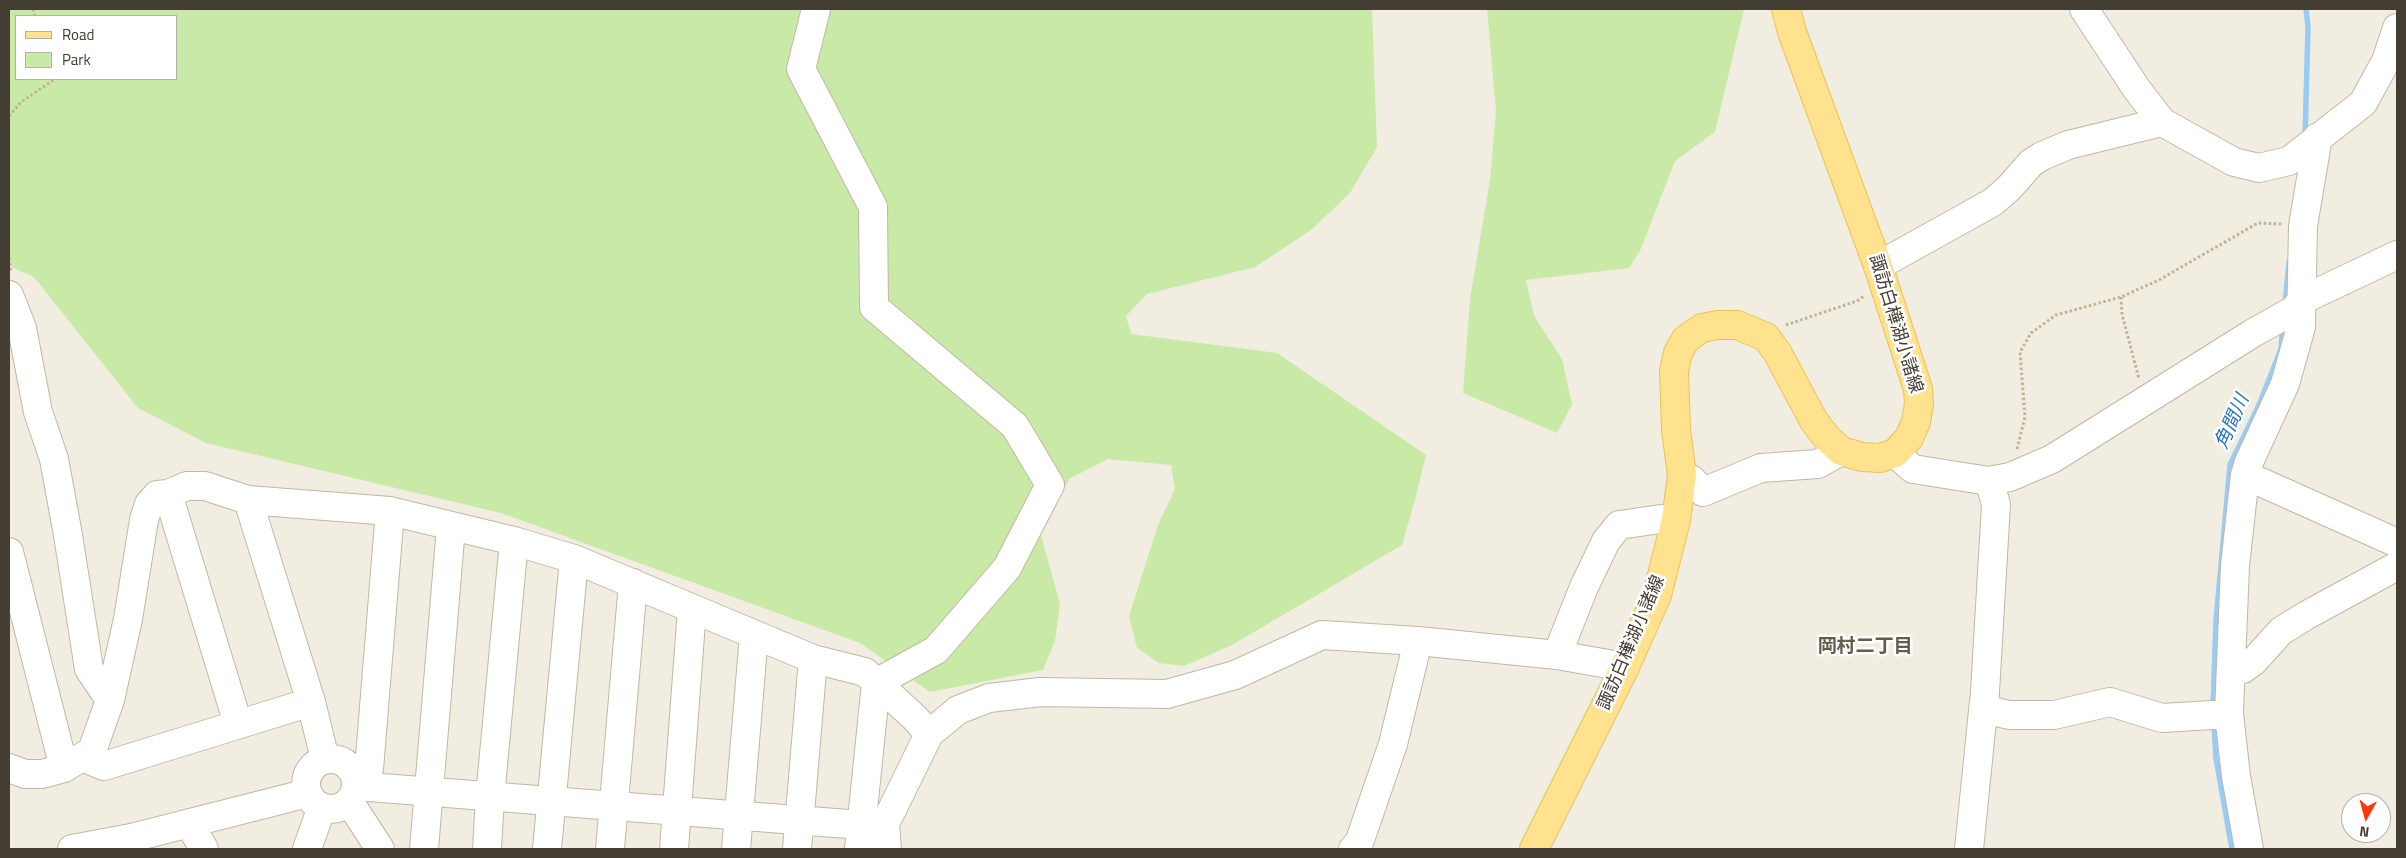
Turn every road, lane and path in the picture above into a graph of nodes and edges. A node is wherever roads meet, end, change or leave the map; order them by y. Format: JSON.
{"nodes":[{"id":1,"x":816,"y":9,"type":"edge"},
{"id":2,"x":1786,"y":9,"type":"edge"},
{"id":3,"x":2084,"y":9,"type":"edge"},
{"id":4,"x":2397,"y":28,"type":"edge"},
{"id":5,"x":54,"y":80,"type":"edge"},
{"id":6,"x":9,"y":116,"type":"edge"},
{"id":7,"x":2162,"y":122,"type":"junction"},
{"id":8,"x":2317,"y":138,"type":"junction"},
{"id":9,"x":2279,"y":224,"type":"dead end"},
{"id":10,"x":2397,"y":254,"type":"edge"},
{"id":11,"x":1880,"y":274,"type":"junction"},
{"id":12,"x":9,"y":295,"type":"edge"},
{"id":13,"x":2121,"y":297,"type":"junction"},
{"id":14,"x":2289,"y":311,"type":"junction"},
{"id":15,"x":1766,"y":337,"type":"junction"},
{"id":16,"x":2145,"y":401,"type":"junction"},
{"id":17,"x":1841,"y":451,"type":"junction"},
{"id":18,"x":1896,"y":453,"type":"junction"},
{"id":19,"x":1682,"y":475,"type":"junction"},
{"id":20,"x":2245,"y":476,"type":"junction"},
{"id":21,"x":2000,"y":479,"type":"junction"},
{"id":22,"x":168,"y":494,"type":"junction"},
{"id":23,"x":248,"y":500,"type":"junction"},
{"id":24,"x":390,"y":511,"type":"junction"},
{"id":25,"x":1662,"y":519,"type":"dead end"},
{"id":26,"x":451,"y":527,"type":"junction"},
{"id":27,"x":514,"y":542,"type":"junction"},
{"id":28,"x":2397,"y":543,"type":"edge"},
{"id":29,"x":9,"y":552,"type":"edge"},
{"id":30,"x":574,"y":559,"type":"junction"},
{"id":31,"x":2397,"y":566,"type":"edge"},
{"id":32,"x":633,"y":583,"type":"junction"},
{"id":33,"x":692,"y":609,"type":"junction"},
{"id":34,"x":754,"y":635,"type":"junction"},
{"id":35,"x":1418,"y":641,"type":"junction"},
{"id":36,"x":1557,"y":655,"type":"junction"},
{"id":37,"x":813,"y":659,"type":"junction"},
{"id":38,"x":1625,"y":667,"type":"junction"},
{"id":39,"x":2231,"y":672,"type":"junction"},
{"id":40,"x":876,"y":683,"type":"junction"},
{"id":41,"x":110,"y":700,"type":"junction"},
{"id":42,"x":1984,"y":701,"type":"junction"},
{"id":43,"x":311,"y":702,"type":"junction"},
{"id":44,"x":2216,"y":715,"type":"junction"},
{"id":45,"x":238,"y":724,"type":"junction"},
{"id":46,"x":929,"y":734,"type":"junction"},
{"id":47,"x":325,"y":759,"type":"junction"},
{"id":48,"x":73,"y":763,"type":"junction"},
{"id":49,"x":9,"y":768,"type":"edge"},
{"id":50,"x":353,"y":786,"type":"junction"},
{"id":51,"x":429,"y":792,"type":"junction"},
{"id":52,"x":490,"y":797,"type":"junction"},
{"id":53,"x":315,"y":800,"type":"junction"},
{"id":54,"x":551,"y":802,"type":"junction"},
{"id":55,"x":614,"y":806,"type":"junction"},
{"id":56,"x":677,"y":811,"type":"junction"},
{"id":57,"x":739,"y":816,"type":"junction"},
{"id":58,"x":800,"y":820,"type":"junction"},
{"id":59,"x":189,"y":823,"type":"junction"},
{"id":60,"x":873,"y":837,"type":"edge"},
{"id":61,"x":134,"y":844,"type":"edge"},
{"id":62,"x":72,"y":849,"type":"edge"},
{"id":63,"x":204,"y":849,"type":"edge"},
{"id":64,"x":307,"y":849,"type":"edge"},
{"id":65,"x":380,"y":849,"type":"edge"},
{"id":66,"x":424,"y":849,"type":"edge"},
{"id":67,"x":487,"y":849,"type":"edge"},
{"id":68,"x":547,"y":849,"type":"edge"},
{"id":69,"x":610,"y":849,"type":"edge"},
{"id":70,"x":674,"y":849,"type":"edge"},
{"id":71,"x":736,"y":849,"type":"edge"},
{"id":72,"x":797,"y":849,"type":"edge"},
{"id":73,"x":1353,"y":849,"type":"edge"},
{"id":74,"x":1534,"y":849,"type":"edge"},
{"id":75,"x":1968,"y":849,"type":"edge"},
{"id":76,"x":2249,"y":849,"type":"edge"}],
"edges":[{"from":1,"to":40,"type":"street"},
{"from":2,"to":11,"type":"main road","name":"諏訪白樺湖小諸線"},
{"from":3,"to":7,"type":"street"},
{"from":4,"to":8,"type":"street"},
{"from":5,"to":6,"type":"path"},
{"from":7,"to":8,"type":"street"},
{"from":7,"to":11,"type":"street"},
{"from":8,"to":14,"type":"street"},
{"from":9,"to":13,"type":"path"},
{"from":10,"to":14,"type":"street"},
{"from":11,"to":15,"type":"path"},
{"from":11,"to":18,"type":"main road","name":"諏訪白樺湖小諸線"},
{"from":12,"to":41,"type":"street"},
{"from":13,"to":16,"type":"path"},
{"from":13,"to":21,"type":"path"},
{"from":14,"to":16,"type":"street"},
{"from":14,"to":20,"type":"street"},
{"from":15,"to":17,"type":"main road"},
{"from":15,"to":19,"type":"main road","name":"諏訪白樺湖小諸線"},
{"from":16,"to":21,"type":"street"},
{"from":17,"to":18,"type":"main road"},
{"from":17,"to":19,"type":"street"},
{"from":18,"to":21,"type":"street"},
{"from":19,"to":38,"type":"main road","name":"諏訪白樺湖小諸線"},
{"from":20,"to":28,"type":"street"},
{"from":20,"to":39,"type":"street"},
{"from":21,"to":42,"type":"street"},
{"from":22,"to":23,"type":"street"},
{"from":22,"to":41,"type":"street"},
{"from":22,"to":45,"type":"street"},
{"from":23,"to":24,"type":"street"},
{"from":23,"to":43,"type":"street"},
{"from":24,"to":26,"type":"street"},
{"from":24,"to":50,"type":"street"},
{"from":25,"to":36,"type":"street"},
{"from":26,"to":27,"type":"street"},
{"from":26,"to":51,"type":"street"},
{"from":27,"to":30,"type":"street"},
{"from":27,"to":52,"type":"street"},
{"from":29,"to":48,"type":"street"},
{"from":30,"to":32,"type":"street"},
{"from":30,"to":54,"type":"street"},
{"from":31,"to":39,"type":"street"},
{"from":32,"to":33,"type":"street"},
{"from":32,"to":55,"type":"street"},
{"from":33,"to":34,"type":"street"},
{"from":33,"to":56,"type":"street"},
{"from":34,"to":37,"type":"street"},
{"from":34,"to":57,"type":"street"},
{"from":35,"to":36,"type":"street"},
{"from":35,"to":46,"type":"street"},
{"from":35,"to":73,"type":"street"},
{"from":36,"to":38,"type":"street"},
{"from":37,"to":40,"type":"street"},
{"from":37,"to":58,"type":"street"},
{"from":38,"to":74,"type":"main road","name":"諏訪白樺湖小諸線"},
{"from":39,"to":44,"type":"street"},
{"from":40,"to":46,"type":"street"},
{"from":40,"to":60,"type":"street"},
{"from":41,"to":48,"type":"street"},
{"from":42,"to":44,"type":"street"},
{"from":42,"to":75,"type":"street"},
{"from":43,"to":45,"type":"street"},
{"from":43,"to":47,"type":"street"},
{"from":44,"to":76,"type":"street"},
{"from":45,"to":48,"type":"street"},
{"from":46,"to":60,"type":"street"},
{"from":47,"to":50,"type":"street"},
{"from":47,"to":53,"type":"street"},
{"from":48,"to":49,"type":"street"},
{"from":50,"to":51,"type":"street"},
{"from":50,"to":53,"type":"street"},
{"from":50,"to":65,"type":"street"},
{"from":51,"to":52,"type":"street"},
{"from":51,"to":66,"type":"street"},
{"from":52,"to":54,"type":"street"},
{"from":52,"to":67,"type":"street"},
{"from":53,"to":59,"type":"street"},
{"from":53,"to":64,"type":"street"},
{"from":54,"to":55,"type":"street"},
{"from":54,"to":68,"type":"street"},
{"from":55,"to":56,"type":"street"},
{"from":55,"to":69,"type":"street"},
{"from":56,"to":57,"type":"street"},
{"from":56,"to":70,"type":"street"},
{"from":57,"to":58,"type":"street"},
{"from":57,"to":71,"type":"street"},
{"from":58,"to":60,"type":"street"},
{"from":58,"to":72,"type":"street"},
{"from":59,"to":61,"type":"street"},
{"from":59,"to":63,"type":"street"},
{"from":61,"to":62,"type":"street"}]}
